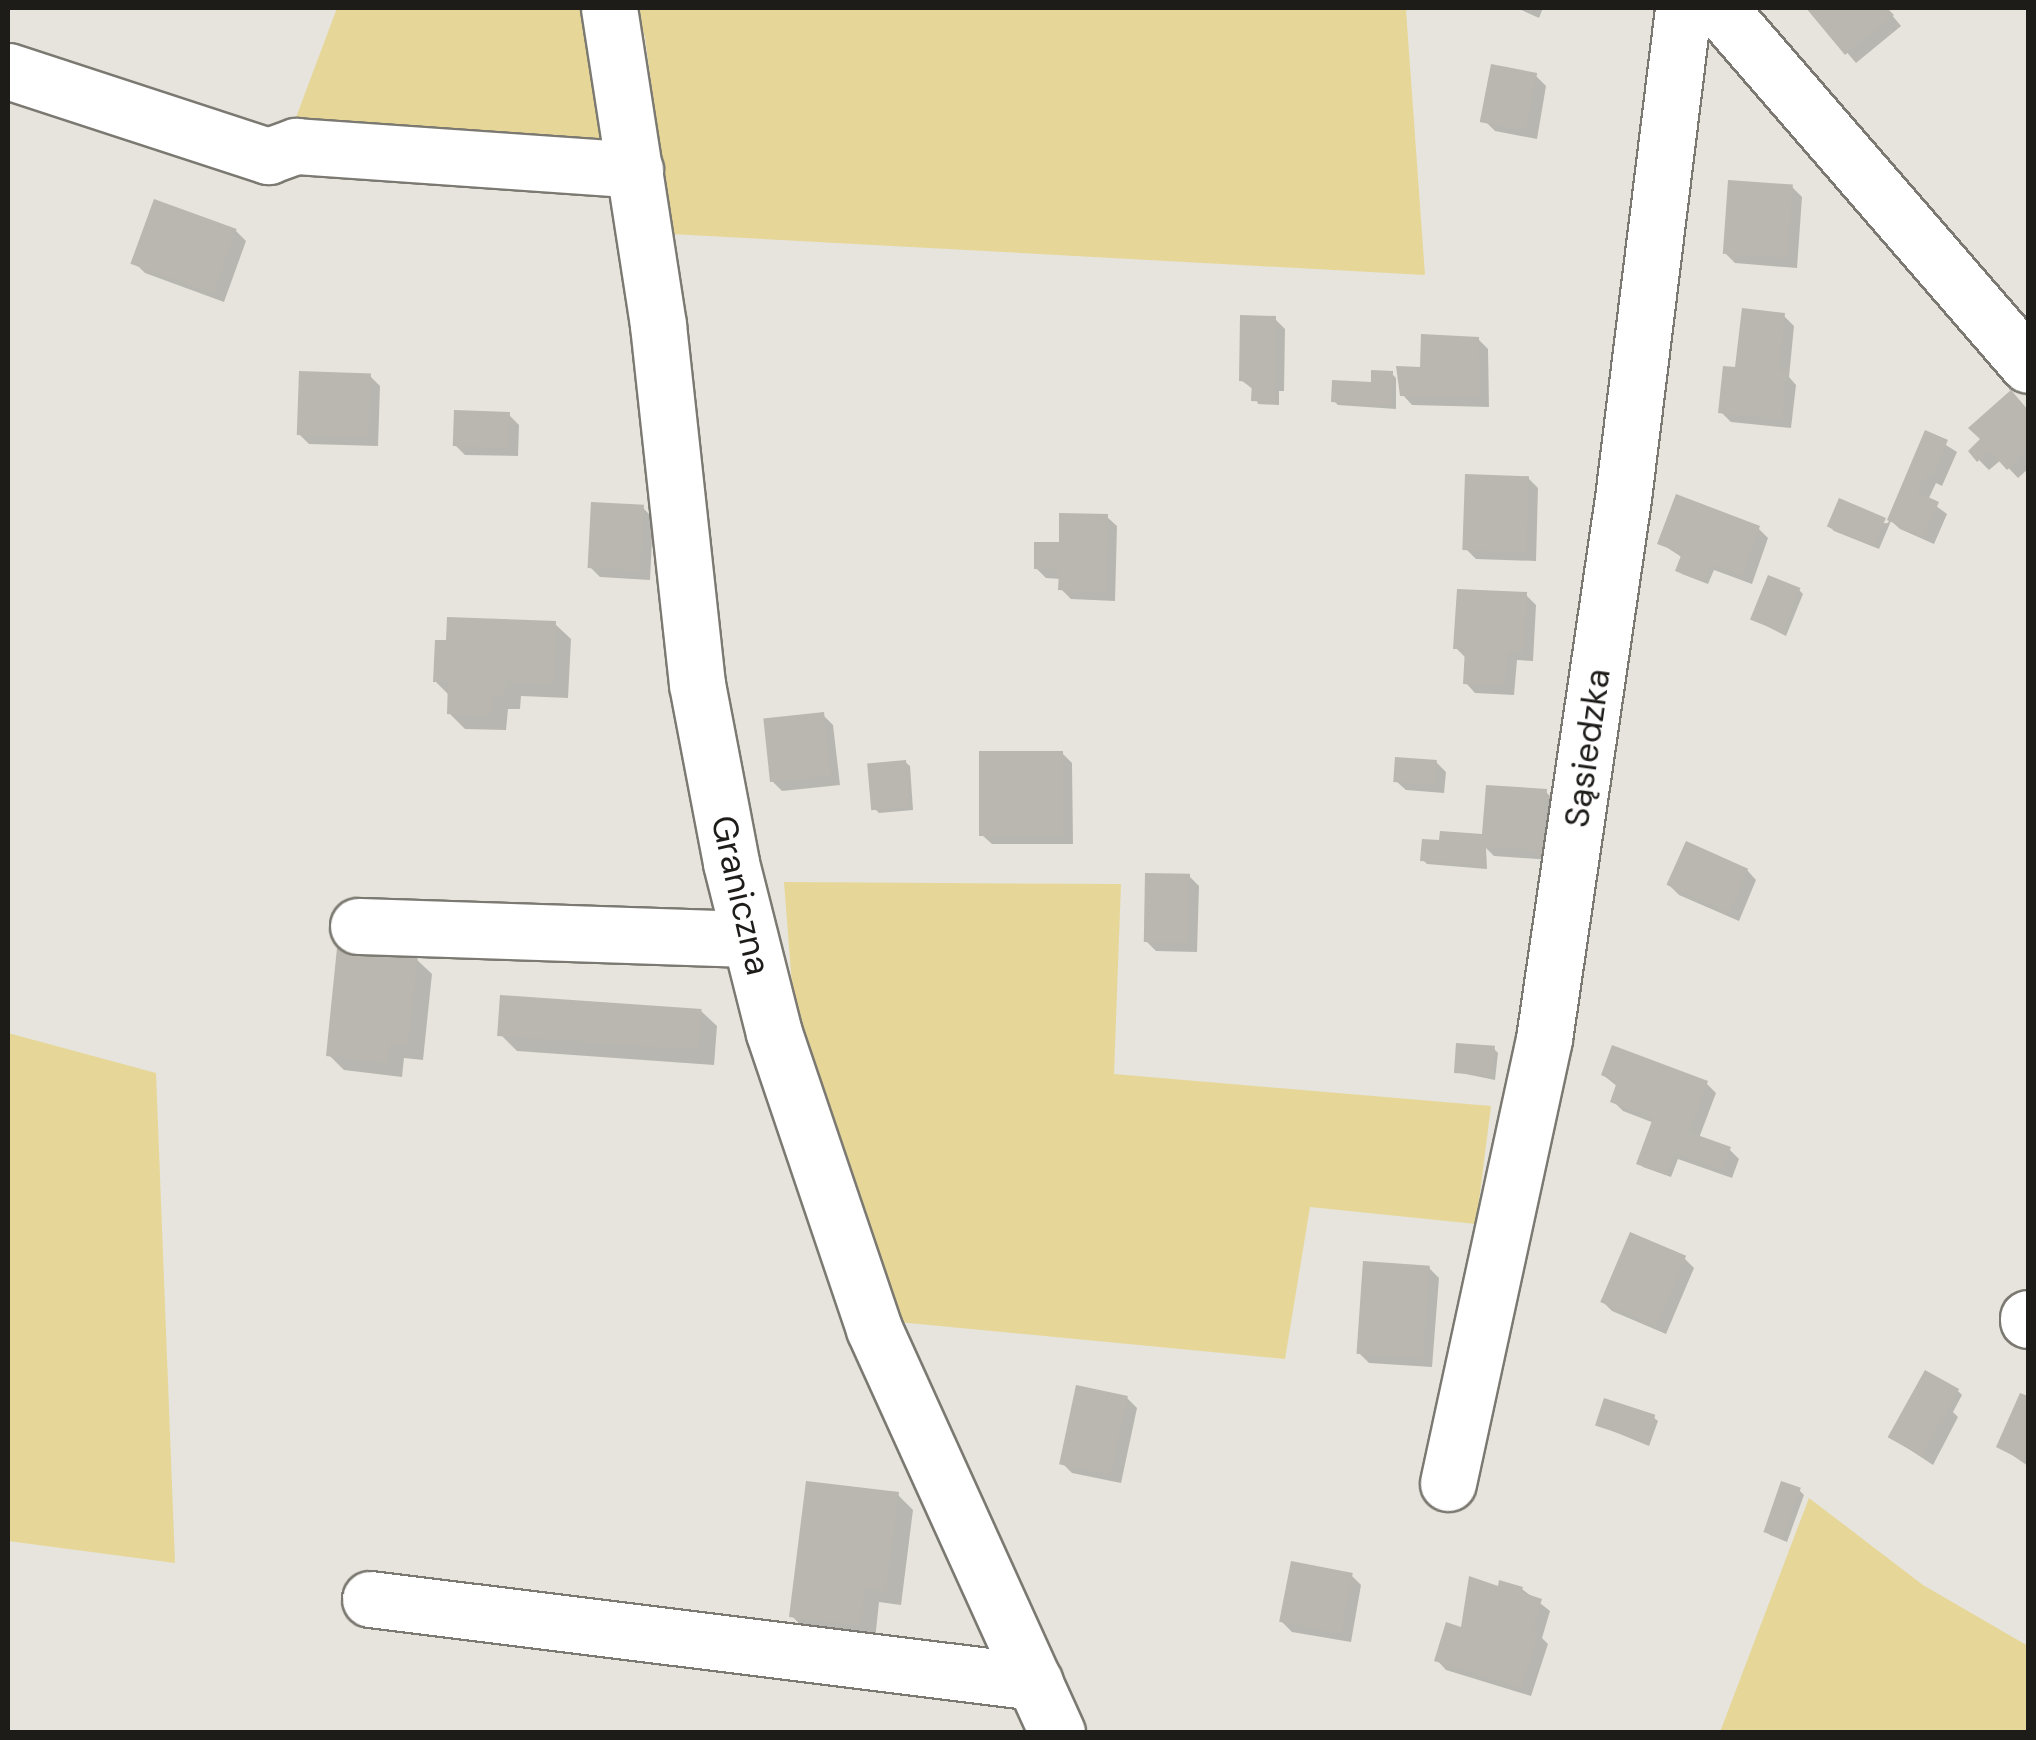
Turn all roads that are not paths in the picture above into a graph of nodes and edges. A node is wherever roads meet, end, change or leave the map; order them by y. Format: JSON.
{"nodes":[{"id":1,"x":610,"y":8,"type":"edge"},
{"id":2,"x":1684,"y":8,"type":"edge"},
{"id":3,"x":1719,"y":8,"type":"edge"},
{"id":4,"x":8,"y":71,"type":"edge"},
{"id":5,"x":635,"y":170,"type":"junction"},
{"id":6,"x":2028,"y":365,"type":"edge"},
{"id":7,"x":358,"y":926,"type":"dead end"},
{"id":8,"x":750,"y":939,"type":"junction"},
{"id":9,"x":1448,"y":1482,"type":"dead end"},
{"id":10,"x":370,"y":1599,"type":"dead end"},
{"id":11,"x":1034,"y":1682,"type":"junction"},
{"id":12,"x":1057,"y":1732,"type":"edge"}],
"edges":[{"from":1,"to":5,"type":"street","name":"Graniczna"},
{"from":2,"to":9,"type":"street","name":"Sąsiedzka"},
{"from":3,"to":6,"type":"street"},
{"from":4,"to":5,"type":"street"},
{"from":5,"to":8,"type":"street","name":"Graniczna"},
{"from":7,"to":8,"type":"street"},
{"from":8,"to":11,"type":"street","name":"Graniczna"},
{"from":10,"to":11,"type":"street"},
{"from":11,"to":12,"type":"street","name":"Graniczna"}]}
